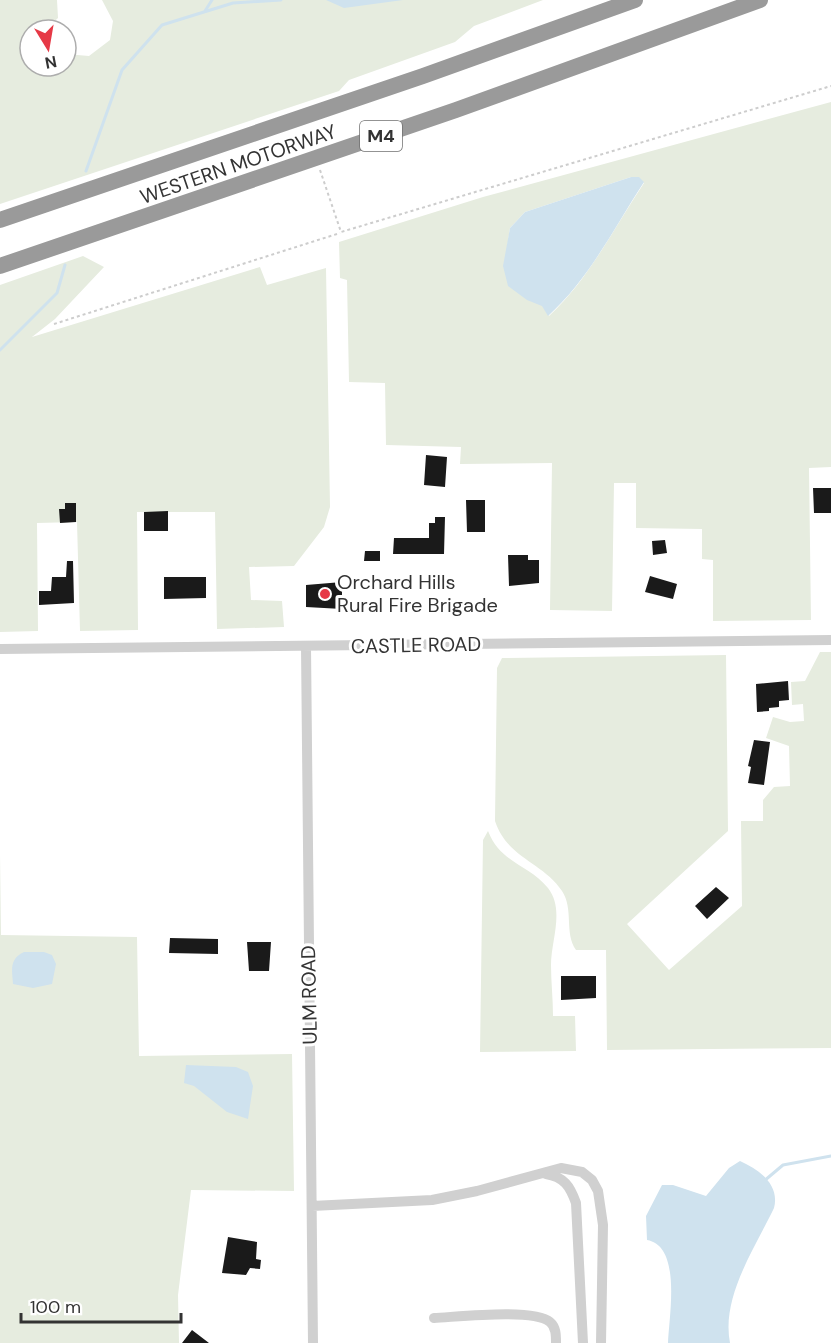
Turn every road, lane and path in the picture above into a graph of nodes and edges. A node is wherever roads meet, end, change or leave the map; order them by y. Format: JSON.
{"nodes":[{"id":1,"x":634,"y":0,"type":"edge"},
{"id":2,"x":760,"y":0,"type":"edge"},
{"id":3,"x":831,"y":86,"type":"edge"},
{"id":4,"x":316,"y":159,"type":"junction"},
{"id":5,"x":0,"y":220,"type":"edge"},
{"id":6,"x":340,"y":232,"type":"junction"},
{"id":7,"x":0,"y":266,"type":"edge"},
{"id":8,"x":54,"y":324,"type":"dead end"},
{"id":9,"x":831,"y":640,"type":"edge"},
{"id":10,"x":306,"y":646,"type":"junction"},
{"id":11,"x":0,"y":649,"type":"edge"},
{"id":12,"x":546,"y":1174,"type":"junction"},
{"id":13,"x":312,"y":1206,"type":"junction"},
{"id":14,"x":434,"y":1318,"type":"dead end"},
{"id":15,"x":313,"y":1343,"type":"edge"},
{"id":16,"x":556,"y":1343,"type":"edge"},
{"id":17,"x":583,"y":1343,"type":"edge"},
{"id":18,"x":601,"y":1343,"type":"edge"}],
"edges":[{"from":1,"to":5,"type":"highway","name":"WESTERN MOTORWAY","number":"M4"},
{"from":2,"to":4,"type":"highway","name":"WESTERN MOTORWAY","number":"M4"},
{"from":3,"to":6,"type":"path"},
{"from":4,"to":6,"type":"path"},
{"from":4,"to":7,"type":"highway","name":"WESTERN MOTORWAY","number":"M4"},
{"from":6,"to":8,"type":"path"},
{"from":9,"to":10,"type":"street","name":"CASTLE ROAD"},
{"from":10,"to":11,"type":"street","name":"CASTLE ROAD"},
{"from":10,"to":13,"type":"street","name":"ULM ROAD"},
{"from":12,"to":13,"type":"street"},
{"from":12,"to":17,"type":"street"},
{"from":12,"to":18,"type":"street"},
{"from":13,"to":15,"type":"street","name":"ULM ROAD"},
{"from":14,"to":16,"type":"street"}]}
